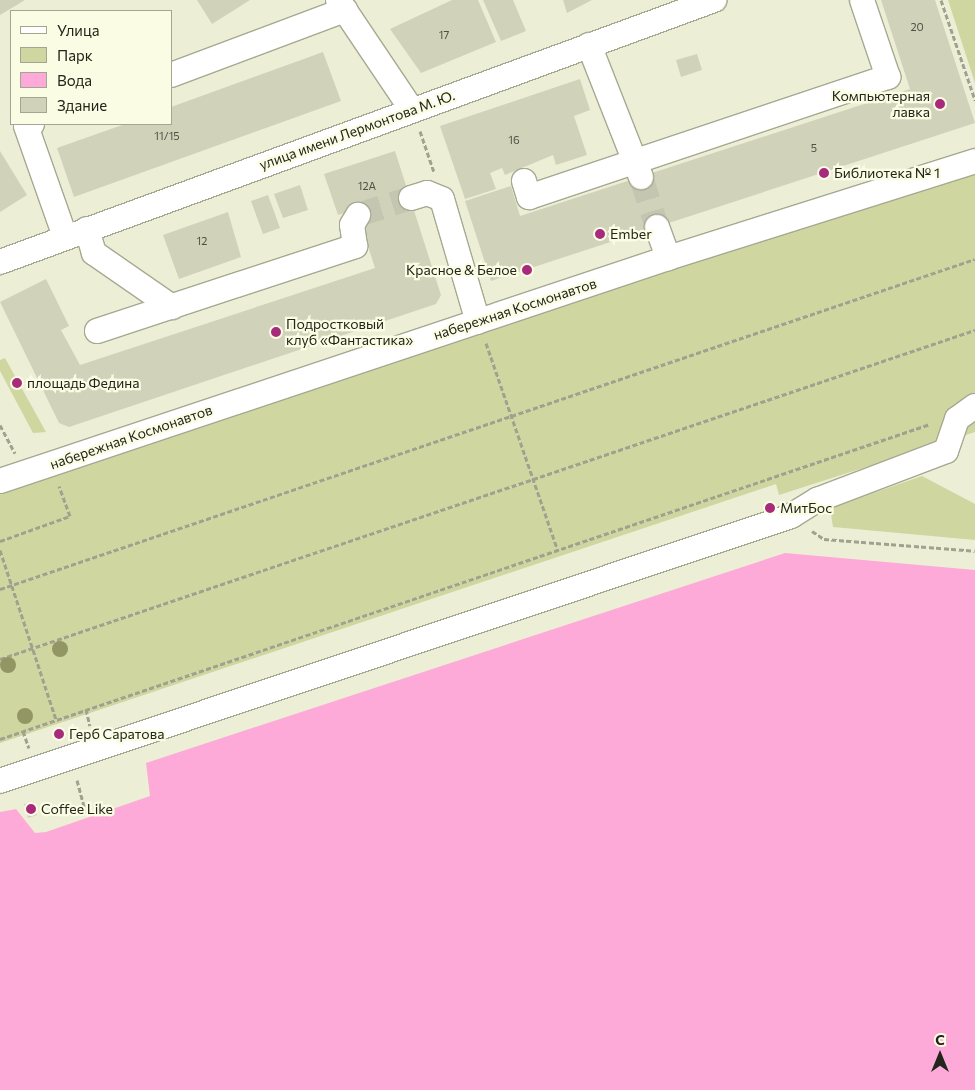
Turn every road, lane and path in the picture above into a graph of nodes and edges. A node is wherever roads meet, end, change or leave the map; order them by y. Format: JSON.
{"nodes":[{"id":1,"x":714,"y":0,"type":"edge"},
{"id":2,"x":862,"y":0,"type":"edge"},
{"id":3,"x":941,"y":0,"type":"edge"},
{"id":4,"x":342,"y":5,"type":"edge"},
{"id":5,"x":686,"y":5,"type":"edge"},
{"id":6,"x":589,"y":45,"type":"junction"},
{"id":7,"x":172,"y":75,"type":"edge"},
{"id":8,"x":975,"y":100,"type":"edge"},
{"id":9,"x":412,"y":110,"type":"junction"},
{"id":10,"x":29,"y":125,"type":"edge"},
{"id":11,"x":423,"y":140,"type":"dead end"},
{"id":12,"x":975,"y":161,"type":"edge"},
{"id":13,"x":638,"y":169,"type":"junction"},
{"id":14,"x":524,"y":181,"type":"dead end"},
{"id":15,"x":439,"y":189,"type":"junction"},
{"id":16,"x":410,"y":198,"type":"tunnel mouth"},
{"id":17,"x":358,"y":215,"type":"dead end"},
{"id":18,"x":657,"y":227,"type":"tunnel mouth"},
{"id":19,"x":88,"y":229,"type":"junction"},
{"id":20,"x":65,"y":237,"type":"junction"},
{"id":21,"x":668,"y":258,"type":"junction"},
{"id":22,"x":975,"y":259,"type":"edge"},
{"id":23,"x":0,"y":262,"type":"edge"},
{"id":24,"x":172,"y":307,"type":"junction"},
{"id":25,"x":478,"y":322,"type":"junction"},
{"id":26,"x":975,"y":330,"type":"edge"},
{"id":27,"x":97,"y":331,"type":"dead end"},
{"id":28,"x":966,"y":413,"type":"edge"},
{"id":29,"x":513,"y":416,"type":"junction"},
{"id":30,"x":0,"y":425,"type":"edge"},
{"id":31,"x":50,"y":464,"type":"junction"},
{"id":32,"x":25,"y":473,"type":"junction"},
{"id":33,"x":0,"y":481,"type":"edge"},
{"id":34,"x":534,"y":482,"type":"junction"},
{"id":35,"x":791,"y":516,"type":"junction"},
{"id":36,"x":0,"y":541,"type":"edge"},
{"id":37,"x":0,"y":550,"type":"edge"},
{"id":38,"x":558,"y":550,"type":"junction"},
{"id":39,"x":975,"y":551,"type":"edge"},
{"id":40,"x":11,"y":586,"type":"junction"},
{"id":41,"x":0,"y":589,"type":"edge"},
{"id":42,"x":32,"y":649,"type":"junction"},
{"id":43,"x":0,"y":659,"type":"edge"},
{"id":44,"x":86,"y":709,"type":"junction"},
{"id":45,"x":56,"y":719,"type":"junction"},
{"id":46,"x":23,"y":731,"type":"junction"},
{"id":47,"x":92,"y":732,"type":"dead end"},
{"id":48,"x":0,"y":739,"type":"edge"},
{"id":49,"x":31,"y":753,"type":"dead end"},
{"id":50,"x":71,"y":757,"type":"junction"},
{"id":51,"x":0,"y":781,"type":"edge"},
{"id":52,"x":86,"y":812,"type":"dead end"}],
"edges":[{"from":1,"to":5,"type":"street","name":"улица имени Лермонтова М. Ю."},
{"from":2,"to":13,"type":"street"},
{"from":3,"to":8,"type":"path"},
{"from":4,"to":7,"type":"street"},
{"from":4,"to":9,"type":"street"},
{"from":5,"to":6,"type":"street","name":"улица имени Лермонтова М. Ю."},
{"from":6,"to":9,"type":"street","name":"улица имени Лермонтова М. Ю."},
{"from":6,"to":13,"type":"street"},
{"from":9,"to":19,"type":"street","name":"улица имени Лермонтова М. Ю."},
{"from":10,"to":20,"type":"street"},
{"from":11,"to":15,"type":"path"},
{"from":12,"to":21,"type":"street","name":"набережная Космонавтов"},
{"from":13,"to":14,"type":"street"},
{"from":15,"to":16,"type":"street"},
{"from":15,"to":25,"type":"street"},
{"from":17,"to":24,"type":"street"},
{"from":18,"to":21,"type":"street"},
{"from":19,"to":20,"type":"street","name":"улица имени Лермонтова М. Ю."},
{"from":19,"to":24,"type":"street"},
{"from":20,"to":23,"type":"street","name":"улица имени Лермонтова М. Ю."},
{"from":21,"to":25,"type":"street","name":"набережная Космонавтов"},
{"from":22,"to":29,"type":"path"},
{"from":24,"to":27,"type":"street"},
{"from":25,"to":29,"type":"path"},
{"from":25,"to":31,"type":"street","name":"набережная Космонавтов"},
{"from":26,"to":34,"type":"path"},
{"from":28,"to":35,"type":"street"},
{"from":28,"to":38,"type":"path"},
{"from":29,"to":34,"type":"path"},
{"from":29,"to":40,"type":"path"},
{"from":30,"to":32,"type":"path"},
{"from":31,"to":32,"type":"street","name":"набережная Космонавтов"},
{"from":31,"to":36,"type":"path"},
{"from":32,"to":33,"type":"street","name":"набережная Космонавтов"},
{"from":34,"to":38,"type":"path"},
{"from":34,"to":42,"type":"path"},
{"from":35,"to":39,"type":"path"},
{"from":35,"to":50,"type":"street"},
{"from":37,"to":40,"type":"path"},
{"from":38,"to":44,"type":"path"},
{"from":40,"to":41,"type":"path"},
{"from":40,"to":42,"type":"path"},
{"from":42,"to":43,"type":"path"},
{"from":42,"to":45,"type":"path"},
{"from":44,"to":45,"type":"path"},
{"from":44,"to":47,"type":"path"},
{"from":45,"to":46,"type":"path"},
{"from":46,"to":48,"type":"path"},
{"from":46,"to":49,"type":"path"},
{"from":50,"to":51,"type":"street"},
{"from":50,"to":52,"type":"path"}]}
